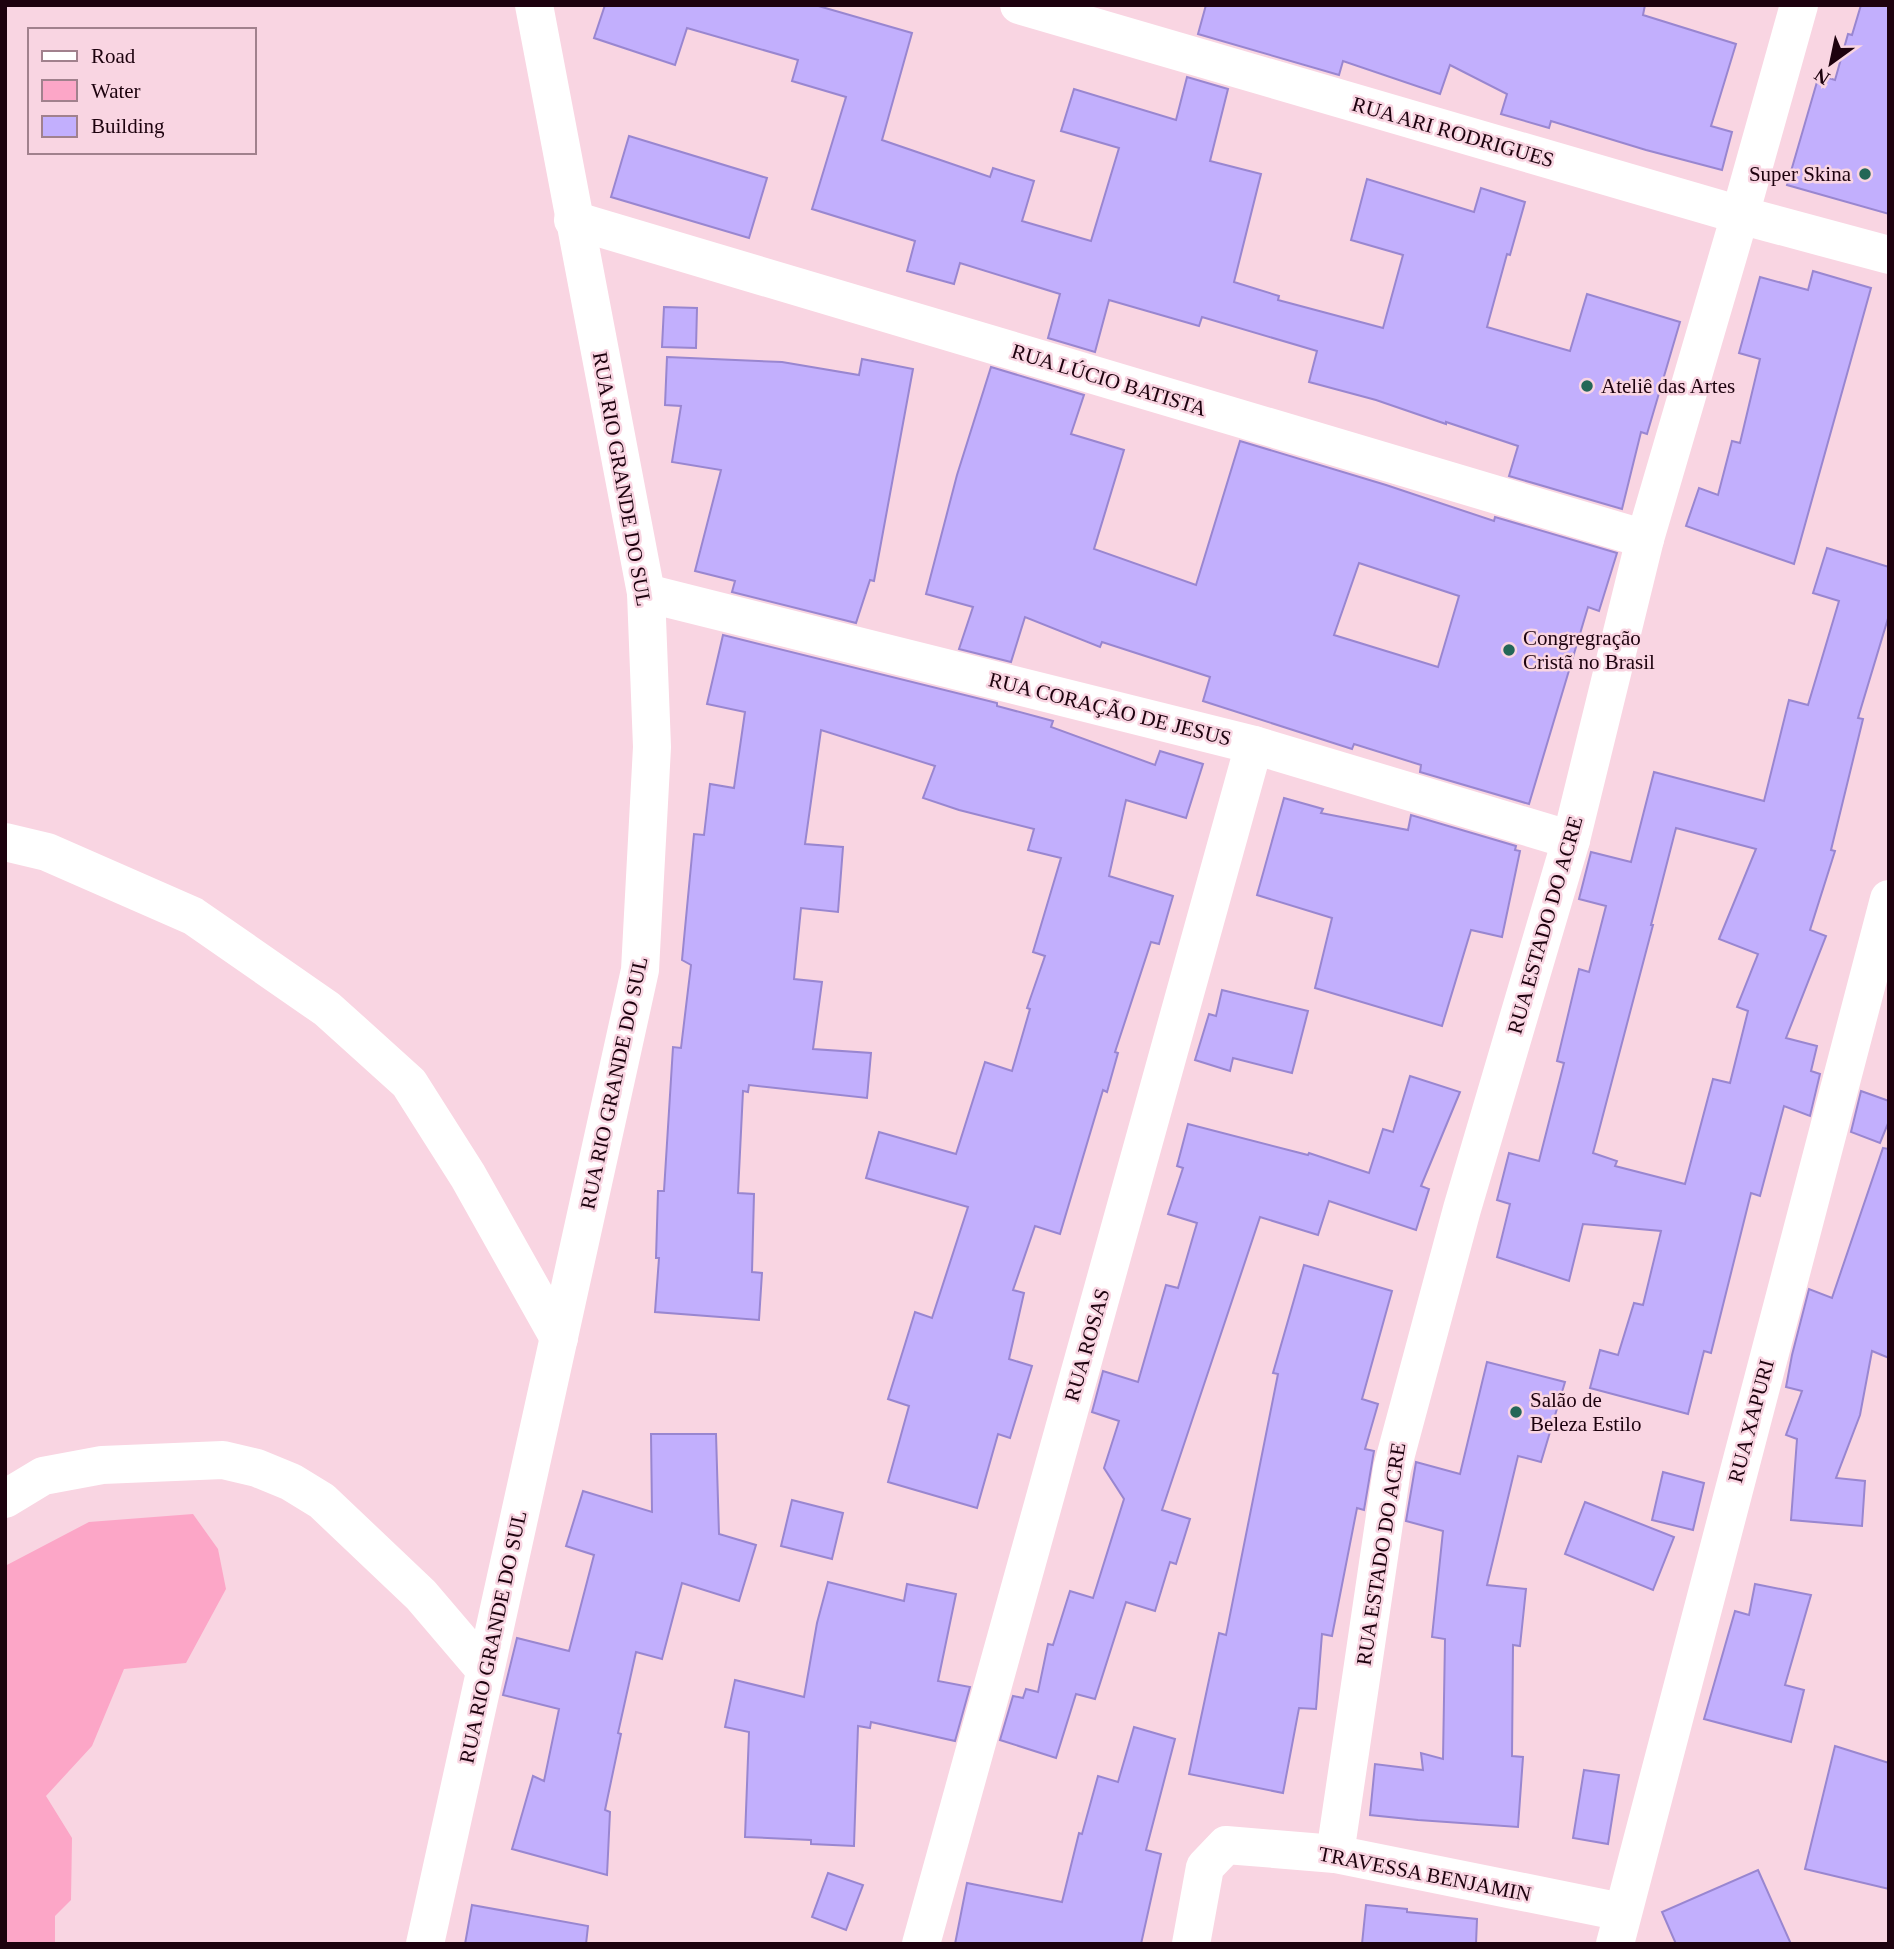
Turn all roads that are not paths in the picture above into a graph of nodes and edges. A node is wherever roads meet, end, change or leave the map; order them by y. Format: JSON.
{"nodes":[{"id":1,"x":534,"y":5,"type":"edge"},
{"id":2,"x":1019,"y":5,"type":"edge"},
{"id":3,"x":1799,"y":5,"type":"edge"},
{"id":4,"x":1740,"y":215,"type":"junction"},
{"id":5,"x":573,"y":220,"type":"junction"},
{"id":6,"x":1889,"y":255,"type":"edge"},
{"id":7,"x":1645,"y":539,"type":"junction"},
{"id":8,"x":646,"y":593,"type":"junction"},
{"id":9,"x":1254,"y":746,"type":"junction"},
{"id":10,"x":1571,"y":840,"type":"junction"},
{"id":11,"x":5,"y":842,"type":"edge"},
{"id":12,"x":1889,"y":899,"type":"edge"},
{"id":13,"x":559,"y":1338,"type":"junction"},
{"id":14,"x":5,"y":1499,"type":"edge"},
{"id":15,"x":485,"y":1670,"type":"junction"},
{"id":16,"x":1335,"y":1854,"type":"junction"},
{"id":17,"x":1618,"y":1928,"type":"edge"},
{"id":18,"x":425,"y":1944,"type":"edge"},
{"id":19,"x":921,"y":1944,"type":"edge"},
{"id":20,"x":1191,"y":1944,"type":"edge"}],
"edges":[{"from":1,"to":5,"type":"street","name":"RUA RIO GRANDE DO SUL"},
{"from":2,"to":4,"type":"street","name":"RUA ARI RODRIGUES"},
{"from":3,"to":4,"type":"street","name":"RUA ESTADO DO ACRE"},
{"from":4,"to":6,"type":"street","name":"RUA ARI RODRIGUES"},
{"from":4,"to":7,"type":"street","name":"RUA ESTADO DO ACRE"},
{"from":5,"to":7,"type":"street","name":"RUA LÚCIO BATISTA"},
{"from":5,"to":8,"type":"street","name":"RUA RIO GRANDE DO SUL"},
{"from":7,"to":10,"type":"street","name":"RUA ESTADO DO ACRE"},
{"from":8,"to":9,"type":"street","name":"RUA CORAÇÃO DE JESUS"},
{"from":8,"to":13,"type":"street","name":"RUA RIO GRANDE DO SUL"},
{"from":9,"to":10,"type":"street","name":"RUA CORAÇÃO DE JESUS"},
{"from":9,"to":19,"type":"street","name":"RUA ROSAS"},
{"from":10,"to":16,"type":"street","name":"RUA ESTADO DO ACRE"},
{"from":11,"to":13,"type":"street"},
{"from":12,"to":17,"type":"street","name":"RUA XAPURI"},
{"from":13,"to":15,"type":"street","name":"RUA RIO GRANDE DO SUL"},
{"from":14,"to":15,"type":"street"},
{"from":15,"to":18,"type":"street","name":"RUA RIO GRANDE DO SUL"},
{"from":16,"to":17,"type":"street","name":"TRAVESSA BENJAMIN"},
{"from":16,"to":20,"type":"street","name":"TRAVESSA BENJAMIN"}]}
